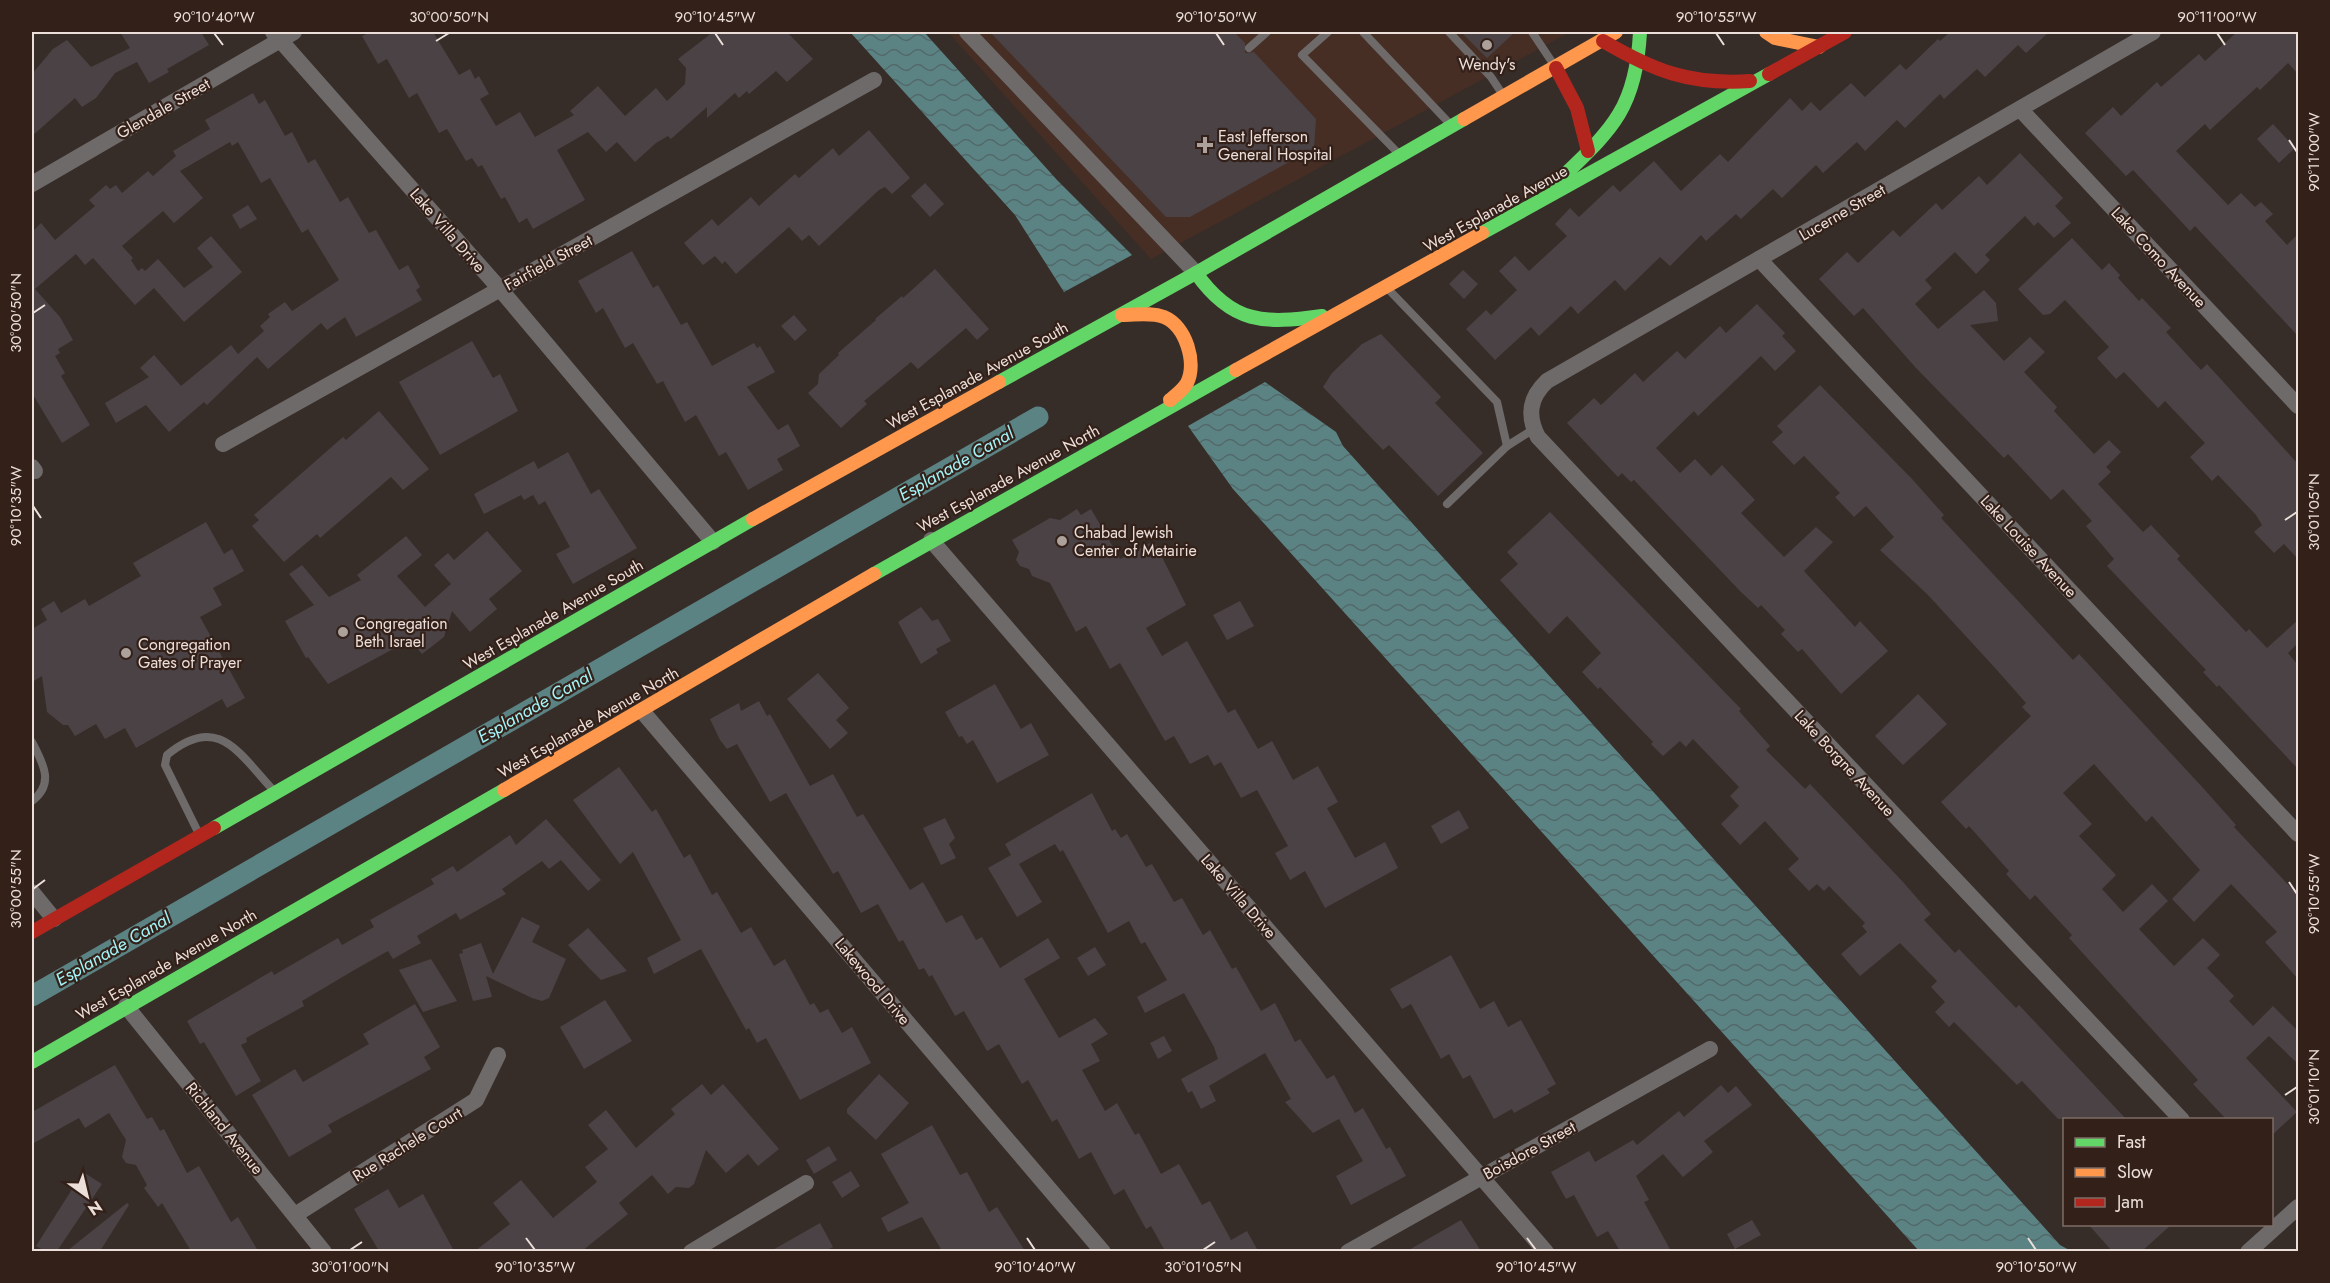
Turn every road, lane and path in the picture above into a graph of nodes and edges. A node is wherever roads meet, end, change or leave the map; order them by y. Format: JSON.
{"nodes":[{"id":1,"x":967,"y":32,"type":"edge"},
{"id":2,"x":1267,"y":32,"type":"edge"},
{"id":3,"x":1328,"y":32,"type":"edge"},
{"id":4,"x":1363,"y":32,"type":"edge"},
{"id":5,"x":1449,"y":32,"type":"edge"},
{"id":6,"x":1532,"y":32,"type":"edge"},
{"id":7,"x":1640,"y":32,"type":"edge"},
{"id":8,"x":1766,"y":32,"type":"edge"},
{"id":9,"x":1845,"y":32,"type":"edge"},
{"id":10,"x":2153,"y":32,"type":"edge"},
{"id":11,"x":282,"y":34,"type":"edge"},
{"id":12,"x":1604,"y":35,"type":"edge"},
{"id":13,"x":1819,"y":46,"type":"junction"},
{"id":14,"x":1250,"y":48,"type":"dead end"},
{"id":15,"x":1640,"y":63,"type":"junction"},
{"id":16,"x":1556,"y":68,"type":"junction"},
{"id":17,"x":874,"y":80,"type":"dead end"},
{"id":18,"x":1759,"y":80,"type":"junction"},
{"id":19,"x":1505,"y":97,"type":"junction"},
{"id":20,"x":2020,"y":109,"type":"junction"},
{"id":21,"x":1453,"y":126,"type":"junction"},
{"id":22,"x":1588,"y":151,"type":"junction"},
{"id":23,"x":1401,"y":156,"type":"junction"},
{"id":24,"x":32,"y":184,"type":"edge"},
{"id":25,"x":1533,"y":206,"type":"junction"},
{"id":26,"x":1759,"y":259,"type":"junction"},
{"id":27,"x":1196,"y":273,"type":"junction"},
{"id":28,"x":1387,"y":287,"type":"junction"},
{"id":29,"x":500,"y":289,"type":"junction"},
{"id":30,"x":1339,"y":314,"type":"junction"},
{"id":31,"x":1119,"y":315,"type":"junction"},
{"id":32,"x":2298,"y":406,"type":"edge"},
{"id":33,"x":1160,"y":411,"type":"junction"},
{"id":34,"x":1534,"y":429,"type":"junction"},
{"id":35,"x":223,"y":444,"type":"dead end"},
{"id":36,"x":1507,"y":446,"type":"junction"},
{"id":37,"x":1447,"y":504,"type":"dead end"},
{"id":38,"x":931,"y":540,"type":"junction"},
{"id":39,"x":712,"y":542,"type":"junction"},
{"id":40,"x":642,"y":711,"type":"junction"},
{"id":41,"x":32,"y":742,"type":"edge"},
{"id":42,"x":275,"y":792,"type":"junction"},
{"id":43,"x":32,"y":801,"type":"edge"},
{"id":44,"x":2298,"y":834,"type":"edge"},
{"id":45,"x":200,"y":835,"type":"junction"},
{"id":46,"x":32,"y":892,"type":"edge"},
{"id":47,"x":54,"y":919,"type":"junction"},
{"id":48,"x":32,"y":932,"type":"edge"},
{"id":49,"x":126,"y":1006,"type":"junction"},
{"id":50,"x":1710,"y":1049,"type":"dead end"},
{"id":51,"x":498,"y":1056,"type":"dead end"},
{"id":52,"x":32,"y":1062,"type":"edge"},
{"id":53,"x":2181,"y":1118,"type":"edge"},
{"id":54,"x":1481,"y":1176,"type":"junction"},
{"id":55,"x":806,"y":1183,"type":"dead end"},
{"id":56,"x":2298,"y":1208,"type":"edge"},
{"id":57,"x":295,"y":1215,"type":"junction"},
{"id":58,"x":2276,"y":1219,"type":"edge"},
{"id":59,"x":2270,"y":1226,"type":"edge"},
{"id":60,"x":324,"y":1251,"type":"edge"},
{"id":61,"x":691,"y":1251,"type":"edge"},
{"id":62,"x":1103,"y":1251,"type":"edge"},
{"id":63,"x":1348,"y":1251,"type":"edge"},
{"id":64,"x":1546,"y":1251,"type":"edge"},
{"id":65,"x":2248,"y":1251,"type":"edge"}],
"edges":[{"from":1,"to":27,"type":"street"},
{"from":2,"to":14,"type":"lane"},
{"from":3,"to":23,"type":"lane"},
{"from":4,"to":21,"type":"lane"},
{"from":5,"to":19,"type":"lane"},
{"from":6,"to":16,"type":"lane"},
{"from":7,"to":15,"type":"main road"},
{"from":8,"to":13,"type":"main road"},
{"from":9,"to":13,"type":"main road","name":"West Esplanade Avenue"},
{"from":10,"to":20,"type":"street","name":"Lucerne Street"},
{"from":11,"to":24,"type":"street","name":"Glendale Street"},
{"from":11,"to":29,"type":"street","name":"Lake Villa Drive"},
{"from":12,"to":15,"type":"main road"},
{"from":12,"to":16,"type":"main road"},
{"from":13,"to":18,"type":"main road","name":"West Esplanade Avenue"},
{"from":15,"to":18,"type":"main road"},
{"from":15,"to":22,"type":"main road"},
{"from":16,"to":19,"type":"main road"},
{"from":16,"to":22,"type":"main road"},
{"from":17,"to":29,"type":"street","name":"Fairfield Street"},
{"from":18,"to":25,"type":"main road","name":"West Esplanade Avenue"},
{"from":19,"to":21,"type":"main road"},
{"from":20,"to":26,"type":"street","name":"Lucerne Street"},
{"from":20,"to":32,"type":"street","name":"Lake Como Avenue"},
{"from":21,"to":23,"type":"main road"},
{"from":22,"to":25,"type":"main road"},
{"from":23,"to":27,"type":"main road"},
{"from":25,"to":28,"type":"main road","name":"West Esplanade Avenue"},
{"from":26,"to":34,"type":"street","name":"Lucerne Street"},
{"from":26,"to":44,"type":"street","name":"Lake Louise Avenue"},
{"from":27,"to":30,"type":"main road"},
{"from":27,"to":31,"type":"main road"},
{"from":28,"to":30,"type":"main road","name":"West Esplanade Avenue"},
{"from":28,"to":36,"type":"lane"},
{"from":29,"to":35,"type":"street","name":"Fairfield Street"},
{"from":29,"to":39,"type":"street","name":"Lake Villa Drive"},
{"from":30,"to":33,"type":"main road","name":"West Esplanade Avenue"},
{"from":31,"to":33,"type":"main road"},
{"from":31,"to":39,"type":"main road","name":"West Esplanade Avenue South"},
{"from":33,"to":38,"type":"main road","name":"West Esplanade Avenue North"},
{"from":34,"to":36,"type":"lane"},
{"from":34,"to":53,"type":"street","name":"Lake Borgne Avenue"},
{"from":36,"to":37,"type":"lane"},
{"from":38,"to":40,"type":"main road","name":"West Esplanade Avenue North"},
{"from":38,"to":54,"type":"street","name":"Lake Villa Drive"},
{"from":39,"to":42,"type":"main road","name":"West Esplanade Avenue South"},
{"from":40,"to":49,"type":"main road","name":"West Esplanade Avenue North"},
{"from":40,"to":62,"type":"street","name":"Lakewood Drive"},
{"from":41,"to":43,"type":"lane"},
{"from":42,"to":45,"type":"main road","name":"West Esplanade Avenue South"},
{"from":42,"to":45,"type":"lane"},
{"from":45,"to":47,"type":"main road","name":"West Esplanade Avenue South"},
{"from":46,"to":47,"type":"street"},
{"from":47,"to":48,"type":"main road","name":"West Esplanade Avenue South"},
{"from":49,"to":52,"type":"main road","name":"West Esplanade Avenue North"},
{"from":49,"to":57,"type":"street","name":"Richland Avenue"},
{"from":50,"to":54,"type":"street","name":"Boisdore Street"},
{"from":51,"to":57,"type":"street","name":"Rue Rachele Court"},
{"from":54,"to":63,"type":"street","name":"Boisdore Street"},
{"from":54,"to":64,"type":"street","name":"Lake Villa Drive"},
{"from":55,"to":61,"type":"street"},
{"from":56,"to":58,"type":"street"},
{"from":57,"to":60,"type":"street","name":"Richland Avenue"},
{"from":59,"to":65,"type":"street"}]}
